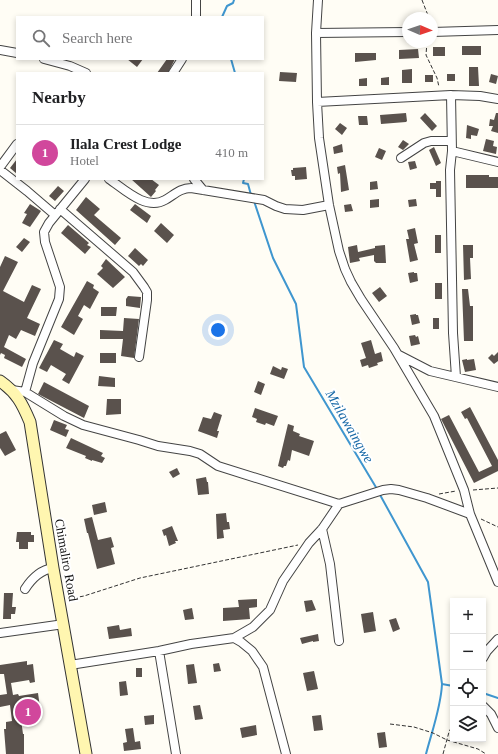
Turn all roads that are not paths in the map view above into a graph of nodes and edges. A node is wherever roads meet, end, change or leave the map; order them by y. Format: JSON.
{"nodes":[{"id":1,"x":196,"y":0,"type":"edge"},
{"id":2,"x":318,"y":0,"type":"edge"},
{"id":3,"x":196,"y":16,"type":"edge"},
{"id":4,"x":498,"y":30,"type":"edge"},
{"id":5,"x":402,"y":32,"type":"edge"},
{"id":6,"x":438,"y":32,"type":"edge"},
{"id":7,"x":316,"y":33,"type":"junction"},
{"id":8,"x":0,"y":50,"type":"edge"},
{"id":9,"x":16,"y":53,"type":"edge"},
{"id":10,"x":48,"y":60,"type":"edge"},
{"id":11,"x":181,"y":60,"type":"edge"},
{"id":12,"x":84,"y":72,"type":"edge"},
{"id":13,"x":173,"y":72,"type":"edge"},
{"id":14,"x":451,"y":95,"type":"junction"},
{"id":15,"x":498,"y":99,"type":"edge"},
{"id":16,"x":317,"y":102,"type":"junction"},
{"id":17,"x":451,"y":140,"type":"junction"},
{"id":18,"x":16,"y":145,"type":"edge"},
{"id":19,"x":452,"y":151,"type":"junction"},
{"id":20,"x":401,"y":158,"type":"dead end"},
{"id":21,"x":498,"y":162,"type":"edge"},
{"id":22,"x":0,"y":167,"type":"edge"},
{"id":23,"x":0,"y":170,"type":"edge"},
{"id":24,"x":84,"y":180,"type":"edge"},
{"id":25,"x":110,"y":180,"type":"edge"},
{"id":26,"x":195,"y":180,"type":"edge"},
{"id":27,"x":203,"y":190,"type":"junction"},
{"id":28,"x":329,"y":205,"type":"junction"},
{"id":29,"x":58,"y":212,"type":"junction"},
{"id":30,"x":399,"y":355,"type":"junction"},
{"id":31,"x":139,"y":357,"type":"dead end"},
{"id":32,"x":456,"y":377,"type":"junction"},
{"id":33,"x":0,"y":381,"type":"edge"},
{"id":34,"x":497,"y":386,"type":"edge"},
{"id":35,"x":12,"y":390,"type":"junction"},
{"id":36,"x":25,"y":392,"type":"junction"},
{"id":37,"x":339,"y":504,"type":"junction"},
{"id":38,"x":470,"y":514,"type":"junction"},
{"id":39,"x":322,"y":529,"type":"junction"},
{"id":40,"x":53,"y":568,"type":"junction"},
{"id":41,"x":498,"y":582,"type":"edge"},
{"id":42,"x":25,"y":589,"type":"dead end"},
{"id":43,"x":64,"y":624,"type":"junction"},
{"id":44,"x":0,"y":633,"type":"edge"},
{"id":45,"x":234,"y":638,"type":"junction"},
{"id":46,"x":497,"y":639,"type":"edge"},
{"id":47,"x":339,"y":642,"type":"dead end"},
{"id":48,"x":159,"y":651,"type":"junction"},
{"id":49,"x":486,"y":654,"type":"edge"},
{"id":50,"x":70,"y":665,"type":"junction"},
{"id":51,"x":486,"y":709,"type":"edge"},
{"id":52,"x":498,"y":728,"type":"edge"},
{"id":53,"x":86,"y":754,"type":"edge"},
{"id":54,"x":176,"y":754,"type":"edge"},
{"id":55,"x":286,"y":754,"type":"edge"}],
"edges":[{"from":1,"to":3,"type":"street"},
{"from":2,"to":7,"type":"street"},
{"from":4,"to":6,"type":"street"},
{"from":5,"to":7,"type":"street"},
{"from":7,"to":16,"type":"street"},
{"from":8,"to":9,"type":"street"},
{"from":10,"to":12,"type":"street"},
{"from":11,"to":13,"type":"street"},
{"from":14,"to":15,"type":"street"},
{"from":14,"to":16,"type":"street"},
{"from":14,"to":17,"type":"street"},
{"from":16,"to":28,"type":"street"},
{"from":17,"to":19,"type":"street"},
{"from":17,"to":20,"type":"street"},
{"from":18,"to":22,"type":"street"},
{"from":19,"to":21,"type":"street"},
{"from":19,"to":32,"type":"street"},
{"from":23,"to":29,"type":"street"},
{"from":24,"to":29,"type":"street"},
{"from":25,"to":27,"type":"street"},
{"from":26,"to":27,"type":"street"},
{"from":27,"to":28,"type":"street"},
{"from":28,"to":30,"type":"street"},
{"from":29,"to":31,"type":"street"},
{"from":29,"to":36,"type":"street"},
{"from":30,"to":32,"type":"street"},
{"from":30,"to":38,"type":"street"},
{"from":32,"to":34,"type":"street"},
{"from":33,"to":35,"type":"street","name":"Chimaliro Road"},
{"from":35,"to":36,"type":"street"},
{"from":35,"to":40,"type":"street","name":"Chimaliro Road"},
{"from":36,"to":37,"type":"street"},
{"from":37,"to":38,"type":"street"},
{"from":37,"to":39,"type":"street"},
{"from":38,"to":41,"type":"street"},
{"from":39,"to":45,"type":"street"},
{"from":39,"to":47,"type":"street"},
{"from":40,"to":42,"type":"street"},
{"from":40,"to":43,"type":"street","name":"Chimaliro Road"},
{"from":43,"to":44,"type":"street"},
{"from":43,"to":50,"type":"street","name":"Chimaliro Road"},
{"from":45,"to":48,"type":"street"},
{"from":45,"to":55,"type":"street"},
{"from":46,"to":49,"type":"street"},
{"from":48,"to":50,"type":"street"},
{"from":48,"to":54,"type":"street"},
{"from":50,"to":53,"type":"street","name":"Chimaliro Road"},
{"from":51,"to":52,"type":"street"}]}
